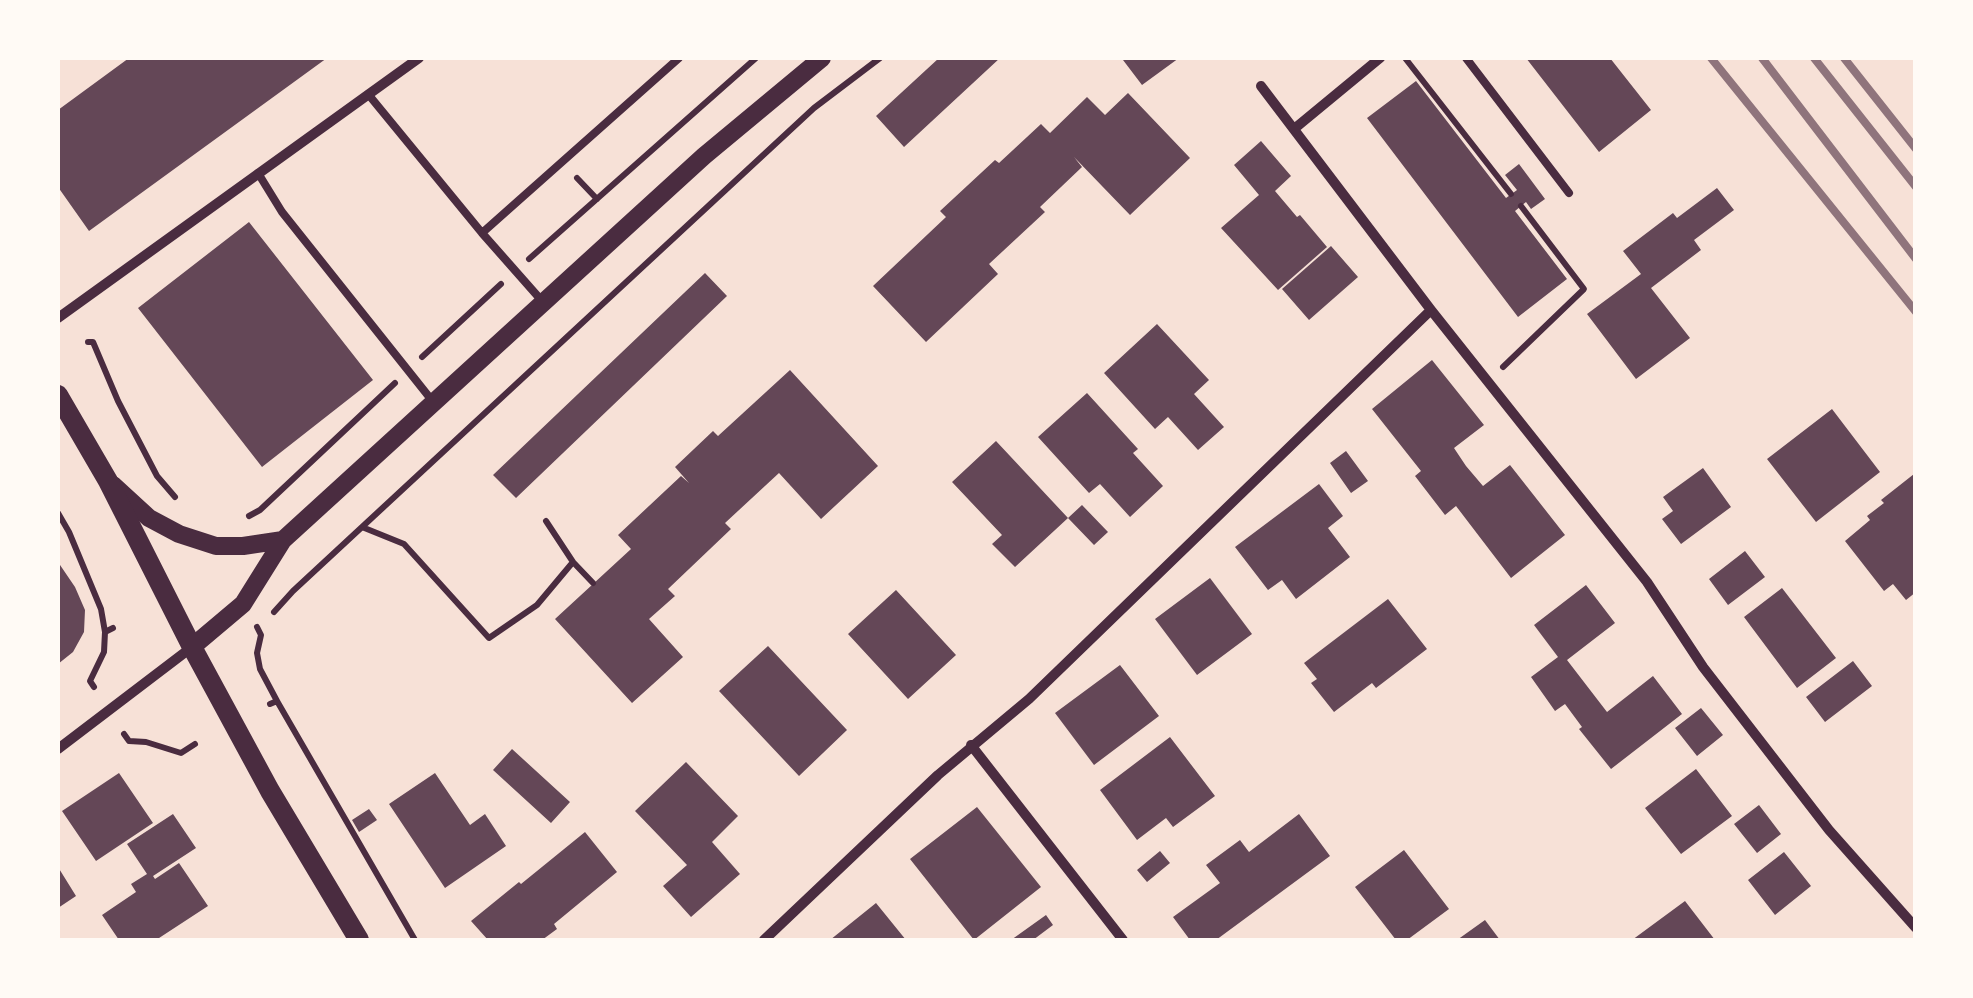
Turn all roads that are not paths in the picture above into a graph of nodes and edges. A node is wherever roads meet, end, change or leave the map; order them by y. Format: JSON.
{"nodes":[{"id":1,"x":419,"y":58,"type":"edge"},
{"id":2,"x":679,"y":58,"type":"edge"},
{"id":3,"x":822,"y":58,"type":"edge"},
{"id":4,"x":1380,"y":58,"type":"edge"},
{"id":5,"x":1466,"y":58,"type":"edge"},
{"id":6,"x":1261,"y":86,"type":"dead end"},
{"id":7,"x":368,"y":94,"type":"junction"},
{"id":8,"x":1294,"y":129,"type":"junction"},
{"id":9,"x":258,"y":173,"type":"junction"},
{"id":10,"x":1568,"y":192,"type":"dead end"},
{"id":11,"x":482,"y":233,"type":"junction"},
{"id":12,"x":545,"y":304,"type":"junction"},
{"id":13,"x":1431,"y":310,"type":"junction"},
{"id":14,"x":58,"y":318,"type":"edge"},
{"id":15,"x":58,"y":394,"type":"edge"},
{"id":16,"x":434,"y":403,"type":"junction"},
{"id":17,"x":108,"y":481,"type":"junction"},
{"id":18,"x":284,"y":540,"type":"junction"},
{"id":19,"x":192,"y":646,"type":"junction"},
{"id":20,"x":972,"y":745,"type":"junction"},
{"id":21,"x":58,"y":749,"type":"edge"},
{"id":22,"x":1916,"y":928,"type":"edge"},
{"id":23,"x":355,"y":939,"type":"edge"},
{"id":24,"x":764,"y":940,"type":"edge"},
{"id":25,"x":1122,"y":940,"type":"edge"}],
"edges":[{"from":1,"to":7,"type":"street"},
{"from":2,"to":11,"type":"lane"},
{"from":3,"to":12,"type":"street"},
{"from":4,"to":8,"type":"street"},
{"from":5,"to":10,"type":"lane"},
{"from":6,"to":8,"type":"street"},
{"from":7,"to":9,"type":"street"},
{"from":7,"to":11,"type":"lane"},
{"from":8,"to":13,"type":"street"},
{"from":9,"to":14,"type":"street"},
{"from":9,"to":16,"type":"lane"},
{"from":11,"to":12,"type":"lane"},
{"from":12,"to":16,"type":"street"},
{"from":13,"to":20,"type":"street"},
{"from":13,"to":22,"type":"street"},
{"from":15,"to":17,"type":"main road"},
{"from":16,"to":18,"type":"street"},
{"from":17,"to":18,"type":"street"},
{"from":17,"to":19,"type":"main road"},
{"from":18,"to":19,"type":"street"},
{"from":19,"to":21,"type":"street"},
{"from":19,"to":23,"type":"main road"},
{"from":20,"to":24,"type":"street"},
{"from":20,"to":25,"type":"street"}]}
